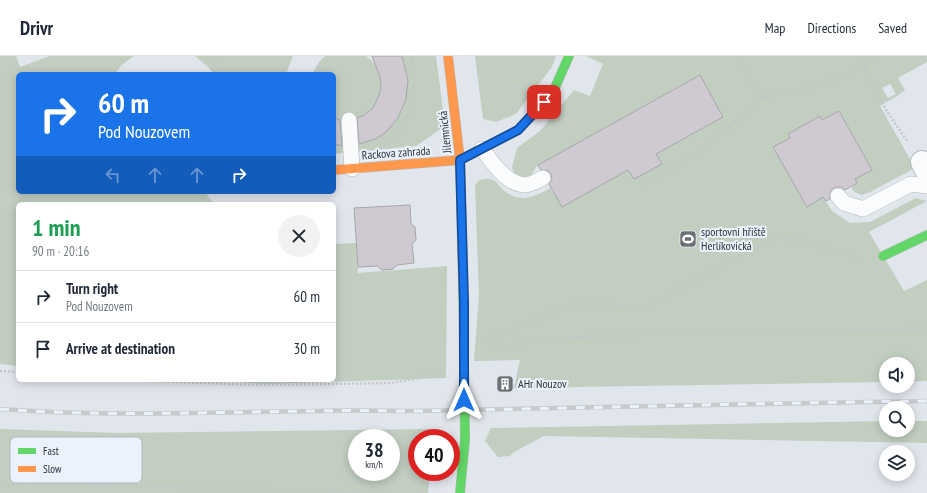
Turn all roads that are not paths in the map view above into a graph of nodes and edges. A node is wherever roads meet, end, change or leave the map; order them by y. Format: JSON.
{"nodes":[{"id":1,"x":448,"y":56,"type":"edge"},
{"id":2,"x":568,"y":56,"type":"edge"},
{"id":3,"x":349,"y":120,"type":"dead end"},
{"id":4,"x":482,"y":149,"type":"junction"},
{"id":5,"x":460,"y":160,"type":"junction"},
{"id":6,"x":352,"y":169,"type":"junction"},
{"id":7,"x":336,"y":170,"type":"edge"},
{"id":8,"x":543,"y":178,"type":"dead end"},
{"id":9,"x":927,"y":186,"type":"edge"},
{"id":10,"x":838,"y":196,"type":"dead end"},
{"id":11,"x":927,"y":235,"type":"edge"},
{"id":12,"x":883,"y":256,"type":"road end"},
{"id":13,"x":460,"y":493,"type":"edge"}],
"edges":[{"from":1,"to":5,"type":"street","name":"Jilemnická"},
{"from":2,"to":4,"type":"street"},
{"from":3,"to":6,"type":"lane"},
{"from":4,"to":5,"type":"street"},
{"from":4,"to":8,"type":"lane"},
{"from":5,"to":6,"type":"street","name":"Rackova zahrada"},
{"from":5,"to":13,"type":"street","name":"Jilemnická"},
{"from":6,"to":7,"type":"street","name":"Rackova zahrada"},
{"from":9,"to":10,"type":"lane"},
{"from":11,"to":12,"type":"street"}]}
